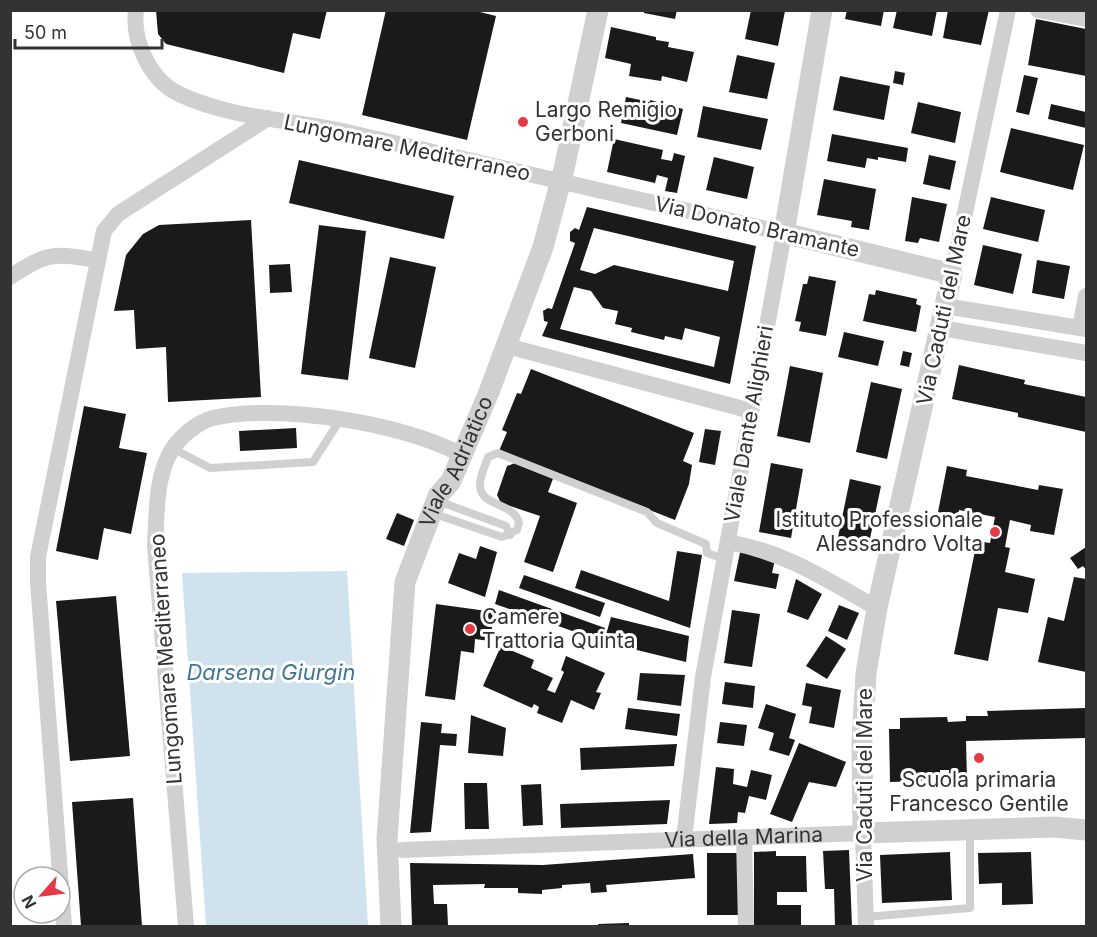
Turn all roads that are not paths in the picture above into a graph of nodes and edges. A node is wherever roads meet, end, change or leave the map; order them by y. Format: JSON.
{"nodes":[{"id":1,"x":136,"y":10,"type":"edge"},
{"id":2,"x":598,"y":10,"type":"edge"},
{"id":3,"x":822,"y":10,"type":"edge"},
{"id":4,"x":1008,"y":10,"type":"edge"},
{"id":5,"x":1038,"y":10,"type":"edge"},
{"id":6,"x":1086,"y":19,"type":"edge"},
{"id":7,"x":268,"y":118,"type":"junction"},
{"id":8,"x":561,"y":182,"type":"junction"},
{"id":9,"x":784,"y":233,"type":"junction"},
{"id":10,"x":96,"y":260,"type":"junction"},
{"id":11,"x":952,"y":274,"type":"junction"},
{"id":12,"x":10,"y":277,"type":"edge"},
{"id":13,"x":1086,"y":296,"type":"edge"},
{"id":14,"x":945,"y":306,"type":"junction"},
{"id":15,"x":967,"y":310,"type":"junction"},
{"id":16,"x":941,"y":328,"type":"junction"},
{"id":17,"x":1083,"y":329,"type":"edge"},
{"id":18,"x":962,"y":332,"type":"junction"},
{"id":19,"x":507,"y":346,"type":"junction"},
{"id":20,"x":1086,"y":353,"type":"edge"},
{"id":21,"x":751,"y":411,"type":"junction"},
{"id":22,"x":340,"y":420,"type":"junction"},
{"id":23,"x":172,"y":448,"type":"junction"},
{"id":24,"x":462,"y":455,"type":"junction"},
{"id":25,"x":434,"y":507,"type":"junction"},
{"id":26,"x":510,"y":535,"type":"junction"},
{"id":27,"x":728,"y":542,"type":"junction"},
{"id":28,"x":724,"y":559,"type":"junction"},
{"id":29,"x":877,"y":608,"type":"junction"},
{"id":30,"x":970,"y":829,"type":"junction"},
{"id":31,"x":1086,"y":830,"type":"edge"},
{"id":32,"x":863,"y":833,"type":"junction"},
{"id":33,"x":744,"y":837,"type":"junction"},
{"id":34,"x":684,"y":839,"type":"junction"},
{"id":35,"x":402,"y":850,"type":"dead end"},
{"id":36,"x":866,"y":922,"type":"edge"},
{"id":37,"x":64,"y":927,"type":"edge"},
{"id":38,"x":186,"y":927,"type":"edge"},
{"id":39,"x":391,"y":927,"type":"edge"},
{"id":40,"x":746,"y":927,"type":"edge"}],
"edges":[{"from":1,"to":7,"type":"street"},
{"from":2,"to":8,"type":"street","name":"Viale Adriatico"},
{"from":3,"to":9,"type":"street","name":"Viale Dante Alighieri"},
{"from":4,"to":11,"type":"street","name":"Via Caduti del Mare"},
{"from":5,"to":6,"type":"street"},
{"from":7,"to":8,"type":"street","name":"Lungomare Mediterraneo"},
{"from":7,"to":10,"type":"street","name":"Lungomare Mediterraneo"},
{"from":8,"to":9,"type":"street","name":"Via Donato Bramante"},
{"from":8,"to":19,"type":"street","name":"Viale Adriatico"},
{"from":9,"to":11,"type":"street","name":"Via Donato Bramante"},
{"from":9,"to":21,"type":"street","name":"Viale Dante Alighieri"},
{"from":10,"to":12,"type":"street"},
{"from":10,"to":37,"type":"street","name":"Lungomare Mediterraneo"},
{"from":11,"to":14,"type":"street","name":"Via Caduti del Mare"},
{"from":13,"to":17,"type":"street"},
{"from":14,"to":15,"type":"street"},
{"from":14,"to":16,"type":"street","name":"Via Caduti del Mare"},
{"from":15,"to":17,"type":"street"},
{"from":15,"to":18,"type":"lane"},
{"from":16,"to":18,"type":"street"},
{"from":16,"to":29,"type":"street","name":"Via Caduti del Mare"},
{"from":18,"to":20,"type":"street"},
{"from":19,"to":21,"type":"street"},
{"from":19,"to":24,"type":"street","name":"Viale Adriatico"},
{"from":21,"to":27,"type":"street","name":"Viale Dante Alighieri"},
{"from":22,"to":23,"type":"street","name":"Lungomare Mediterraneo"},
{"from":22,"to":23,"type":"lane"},
{"from":22,"to":24,"type":"street","name":"Lungomare Mediterraneo"},
{"from":23,"to":38,"type":"street","name":"Lungomare Mediterraneo"},
{"from":24,"to":25,"type":"street","name":"Viale Adriatico"},
{"from":25,"to":26,"type":"lane"},
{"from":25,"to":26,"type":"lane"},
{"from":25,"to":39,"type":"street","name":"Viale Adriatico"},
{"from":26,"to":28,"type":"lane"},
{"from":27,"to":28,"type":"street","name":"Viale Dante Alighieri"},
{"from":27,"to":29,"type":"street"},
{"from":28,"to":34,"type":"street","name":"Viale Dante Alighieri"},
{"from":29,"to":32,"type":"street","name":"Via Caduti del Mare"},
{"from":30,"to":31,"type":"street","name":"Via della Marina"},
{"from":30,"to":32,"type":"street","name":"Via della Marina"},
{"from":30,"to":36,"type":"lane"},
{"from":32,"to":33,"type":"street","name":"Via della Marina"},
{"from":32,"to":36,"type":"street","name":"Via Caduti del Mare"},
{"from":33,"to":34,"type":"street","name":"Via della Marina"},
{"from":33,"to":40,"type":"street"},
{"from":34,"to":35,"type":"street","name":"Via della Marina"}]}
